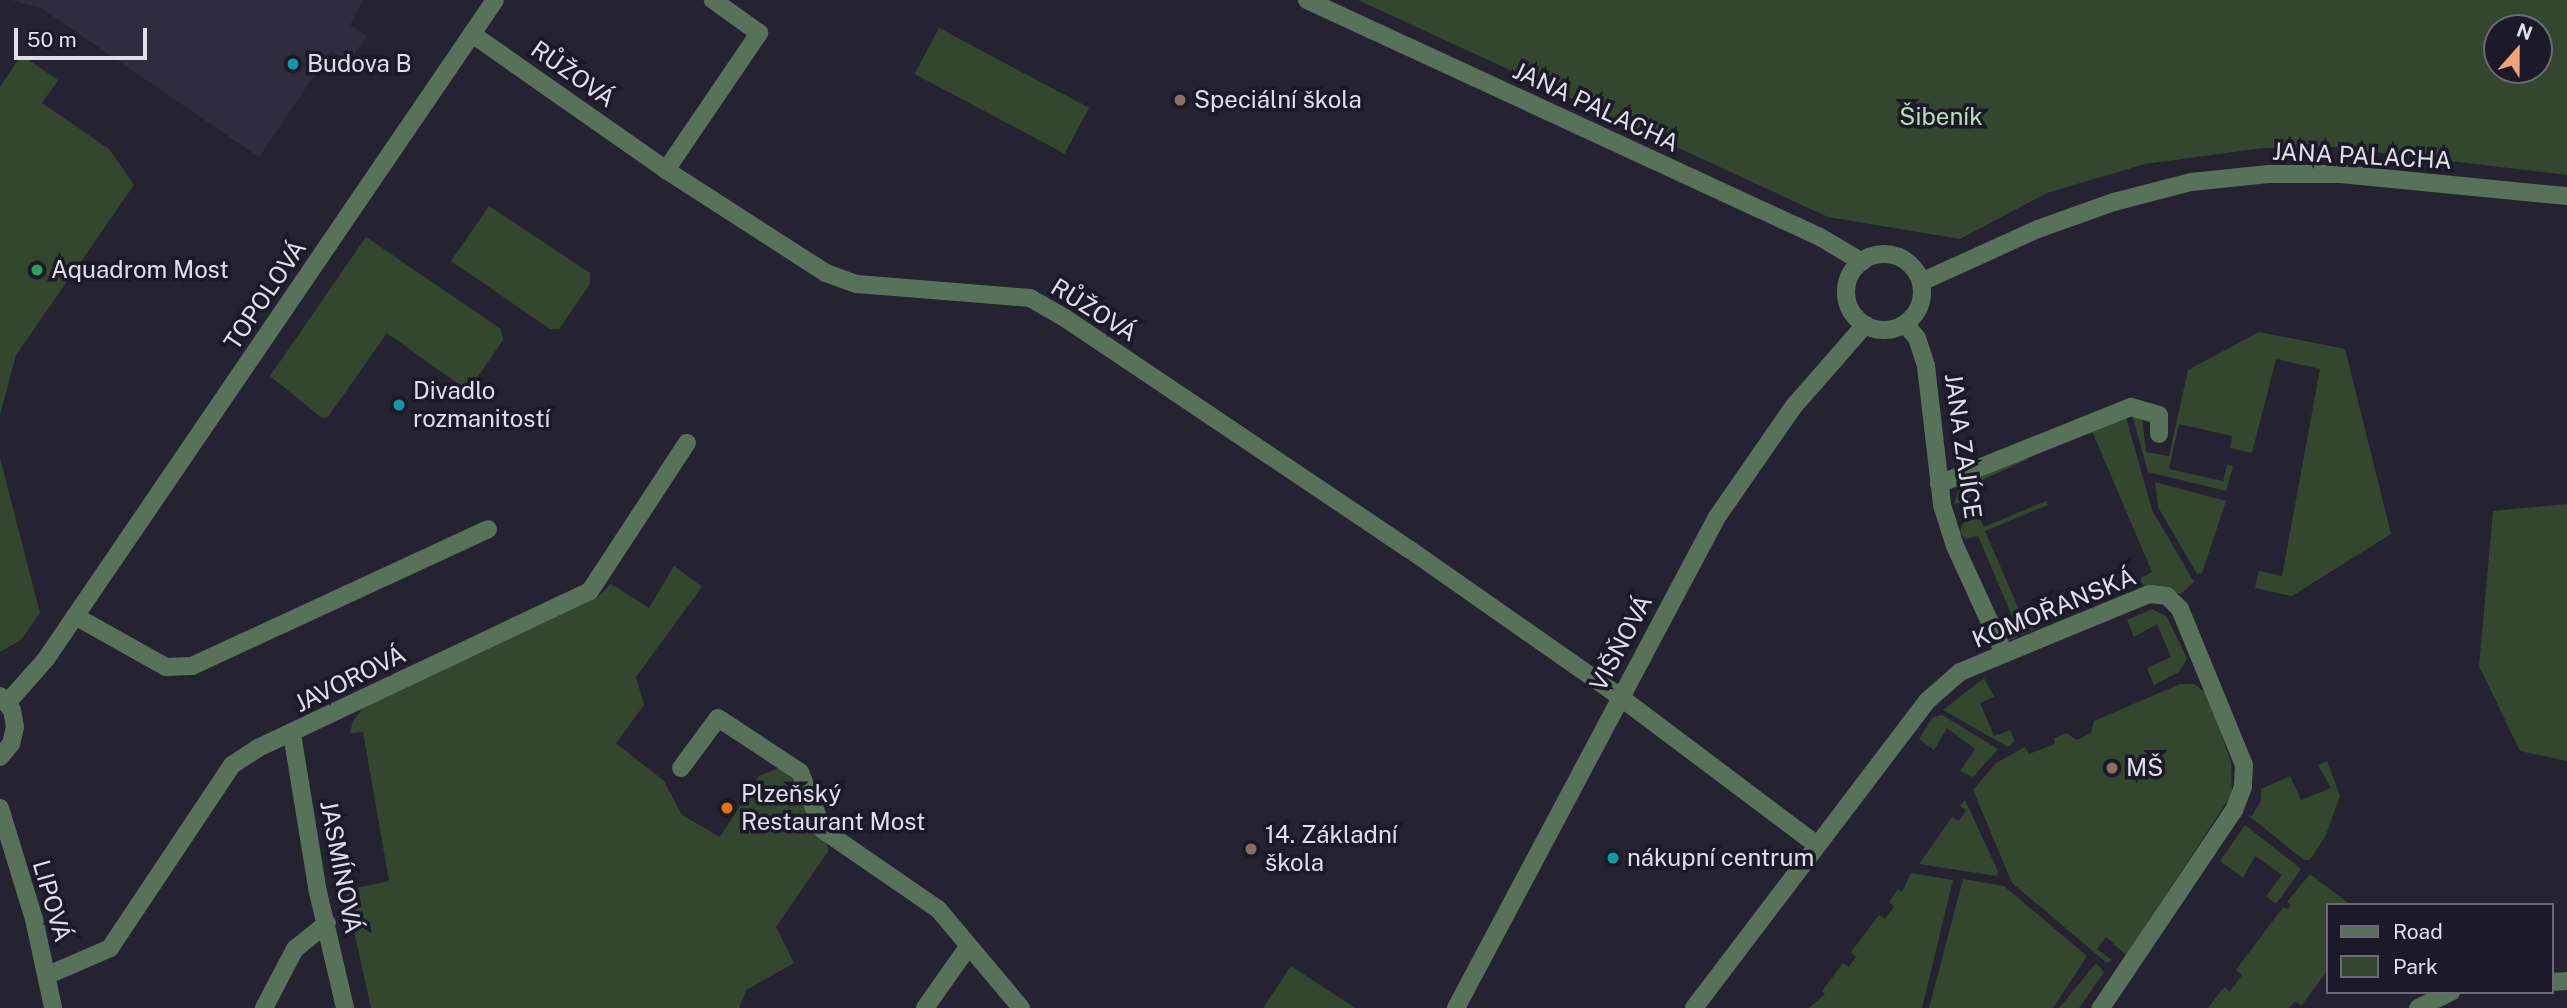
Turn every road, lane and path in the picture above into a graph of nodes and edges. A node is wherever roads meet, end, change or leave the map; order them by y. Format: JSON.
{"nodes":[{"id":1,"x":495,"y":0,"type":"edge"},
{"id":2,"x":713,"y":0,"type":"edge"},
{"id":3,"x":1307,"y":0,"type":"edge"},
{"id":4,"x":472,"y":34,"type":"junction"},
{"id":5,"x":666,"y":170,"type":"junction"},
{"id":6,"x":2567,"y":196,"type":"edge"},
{"id":7,"x":1862,"y":262,"type":"junction"},
{"id":8,"x":1921,"y":282,"type":"junction"},
{"id":9,"x":1905,"y":324,"type":"junction"},
{"id":10,"x":1865,"y":325,"type":"junction"},
{"id":11,"x":2158,"y":433,"type":"dead end"},
{"id":12,"x":687,"y":443,"type":"dead end"},
{"id":13,"x":1940,"y":484,"type":"junction"},
{"id":14,"x":488,"y":529,"type":"dead end"},
{"id":15,"x":75,"y":616,"type":"junction"},
{"id":16,"x":2004,"y":653,"type":"junction"},
{"id":17,"x":1620,"y":697,"type":"junction"},
{"id":18,"x":4,"y":699,"type":"edge"},
{"id":19,"x":292,"y":734,"type":"junction"},
{"id":20,"x":0,"y":757,"type":"edge"},
{"id":21,"x":681,"y":768,"type":"dead end"},
{"id":22,"x":0,"y":808,"type":"edge"},
{"id":23,"x":1817,"y":845,"type":"junction"},
{"id":24,"x":327,"y":923,"type":"junction"},
{"id":25,"x":968,"y":947,"type":"junction"},
{"id":26,"x":48,"y":975,"type":"junction"},
{"id":27,"x":2447,"y":994,"type":"edge"},
{"id":28,"x":51,"y":1007,"type":"edge"},
{"id":29,"x":264,"y":1008,"type":"edge"},
{"id":30,"x":345,"y":1008,"type":"edge"},
{"id":31,"x":925,"y":1008,"type":"edge"},
{"id":32,"x":1021,"y":1008,"type":"edge"},
{"id":33,"x":1456,"y":1008,"type":"edge"},
{"id":34,"x":1693,"y":1008,"type":"edge"},
{"id":35,"x":2101,"y":1008,"type":"edge"},
{"id":36,"x":2418,"y":1008,"type":"edge"}],
"edges":[{"from":1,"to":4,"type":"street","name":"TOPOLOVÁ"},
{"from":2,"to":5,"type":"street"},
{"from":3,"to":7,"type":"street","name":"JANA PALACHA"},
{"from":4,"to":5,"type":"street","name":"RŮŽOVÁ"},
{"from":4,"to":15,"type":"street","name":"TOPOLOVÁ"},
{"from":5,"to":17,"type":"street","name":"RŮŽOVÁ"},
{"from":6,"to":8,"type":"street","name":"JANA PALACHA"},
{"from":7,"to":8,"type":"street"},
{"from":7,"to":10,"type":"street"},
{"from":8,"to":9,"type":"street"},
{"from":9,"to":10,"type":"street"},
{"from":9,"to":13,"type":"street","name":"JANA ZAJÍCE"},
{"from":10,"to":17,"type":"street","name":"VIŠŇOVÁ"},
{"from":11,"to":13,"type":"street"},
{"from":12,"to":19,"type":"street","name":"JAVOROVÁ"},
{"from":13,"to":16,"type":"street","name":"JANA ZAJÍCE"},
{"from":14,"to":15,"type":"street"},
{"from":15,"to":18,"type":"street","name":"TOPOLOVÁ"},
{"from":16,"to":23,"type":"street","name":"KOMOŘANSKÁ"},
{"from":16,"to":35,"type":"street","name":"KOMOŘANSKÁ"},
{"from":17,"to":23,"type":"street","name":"RŮŽOVÁ"},
{"from":17,"to":33,"type":"street","name":"VIŠŇOVÁ"},
{"from":18,"to":20,"type":"street","name":"TOPOLOVÁ"},
{"from":19,"to":24,"type":"street","name":"JASMÍNOVÁ"},
{"from":19,"to":26,"type":"street","name":"JAVOROVÁ"},
{"from":21,"to":25,"type":"street"},
{"from":22,"to":26,"type":"street","name":"LIPOVÁ"},
{"from":23,"to":34,"type":"street","name":"KOMOŘANSKÁ"},
{"from":24,"to":29,"type":"street"},
{"from":24,"to":30,"type":"street","name":"JASMÍNOVÁ"},
{"from":25,"to":31,"type":"street"},
{"from":25,"to":32,"type":"street"},
{"from":26,"to":28,"type":"street","name":"LIPOVÁ"},
{"from":27,"to":36,"type":"street"}]}
